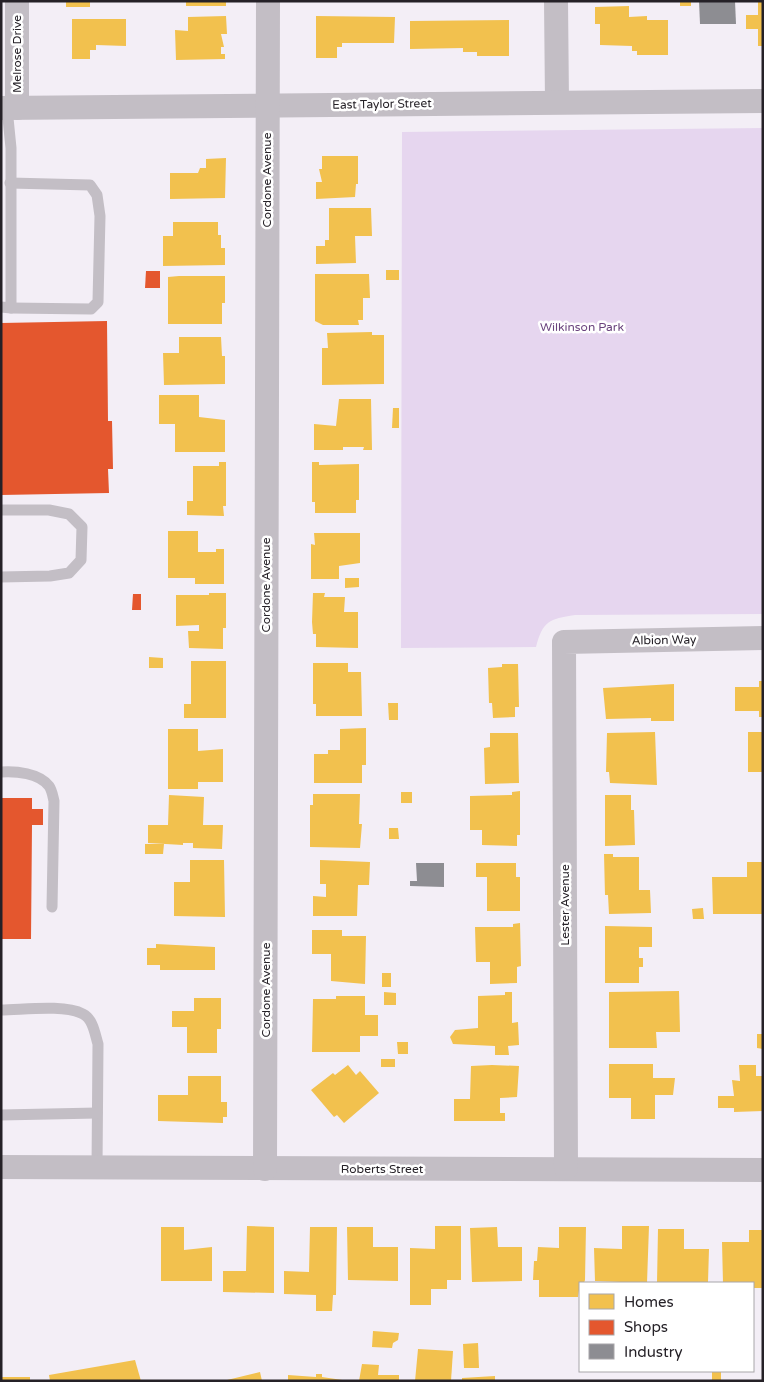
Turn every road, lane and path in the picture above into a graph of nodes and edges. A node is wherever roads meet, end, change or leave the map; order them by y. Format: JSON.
{"nodes":[{"id":1,"x":17,"y":1,"type":"edge"},
{"id":2,"x":268,"y":1,"type":"edge"},
{"id":3,"x":556,"y":1,"type":"edge"},
{"id":4,"x":763,"y":101,"type":"edge"},
{"id":5,"x":557,"y":102,"type":"junction"},
{"id":6,"x":268,"y":106,"type":"junction"},
{"id":7,"x":8,"y":108,"type":"edge"},
{"id":8,"x":10,"y":183,"type":"junction"},
{"id":9,"x":6,"y":308,"type":"edge"},
{"id":10,"x":1,"y":510,"type":"edge"},
{"id":11,"x":1,"y":577,"type":"edge"},
{"id":12,"x":763,"y":638,"type":"edge"},
{"id":13,"x":564,"y":642,"type":"joint"},
{"id":14,"x":1,"y":772,"type":"edge"},
{"id":15,"x":52,"y":907,"type":"dead end"},
{"id":16,"x":1,"y":1010,"type":"edge"},
{"id":17,"x":97,"y":1113,"type":"junction"},
{"id":18,"x":1,"y":1115,"type":"edge"},
{"id":19,"x":1,"y":1168,"type":"edge"},
{"id":20,"x":97,"y":1168,"type":"junction"},
{"id":21,"x":265,"y":1168,"type":"junction"},
{"id":22,"x":566,"y":1168,"type":"junction"},
{"id":23,"x":763,"y":1170,"type":"edge"}],
"edges":[{"from":1,"to":7,"type":"street","name":"Melrose Drive"},
{"from":2,"to":6,"type":"street","name":"Cordone Avenue"},
{"from":3,"to":5,"type":"street"},
{"from":4,"to":5,"type":"street","name":"East Taylor Street"},
{"from":5,"to":6,"type":"street","name":"East Taylor Street"},
{"from":6,"to":7,"type":"street","name":"East Taylor Street"},
{"from":6,"to":21,"type":"street","name":"Cordone Avenue"},
{"from":7,"to":8,"type":"lane"},
{"from":8,"to":9,"type":"lane"},
{"from":8,"to":9,"type":"lane"},
{"from":10,"to":11,"type":"lane"},
{"from":12,"to":13,"type":"street","name":"Albion Way"},
{"from":13,"to":22,"type":"street","name":"Lester Avenue"},
{"from":14,"to":15,"type":"lane"},
{"from":16,"to":17,"type":"lane"},
{"from":17,"to":18,"type":"lane"},
{"from":17,"to":20,"type":"lane"},
{"from":19,"to":20,"type":"street","name":"Roberts Street"},
{"from":20,"to":21,"type":"street","name":"Roberts Street"},
{"from":21,"to":22,"type":"street","name":"Roberts Street"},
{"from":22,"to":23,"type":"street","name":"Roberts Street"}]}
